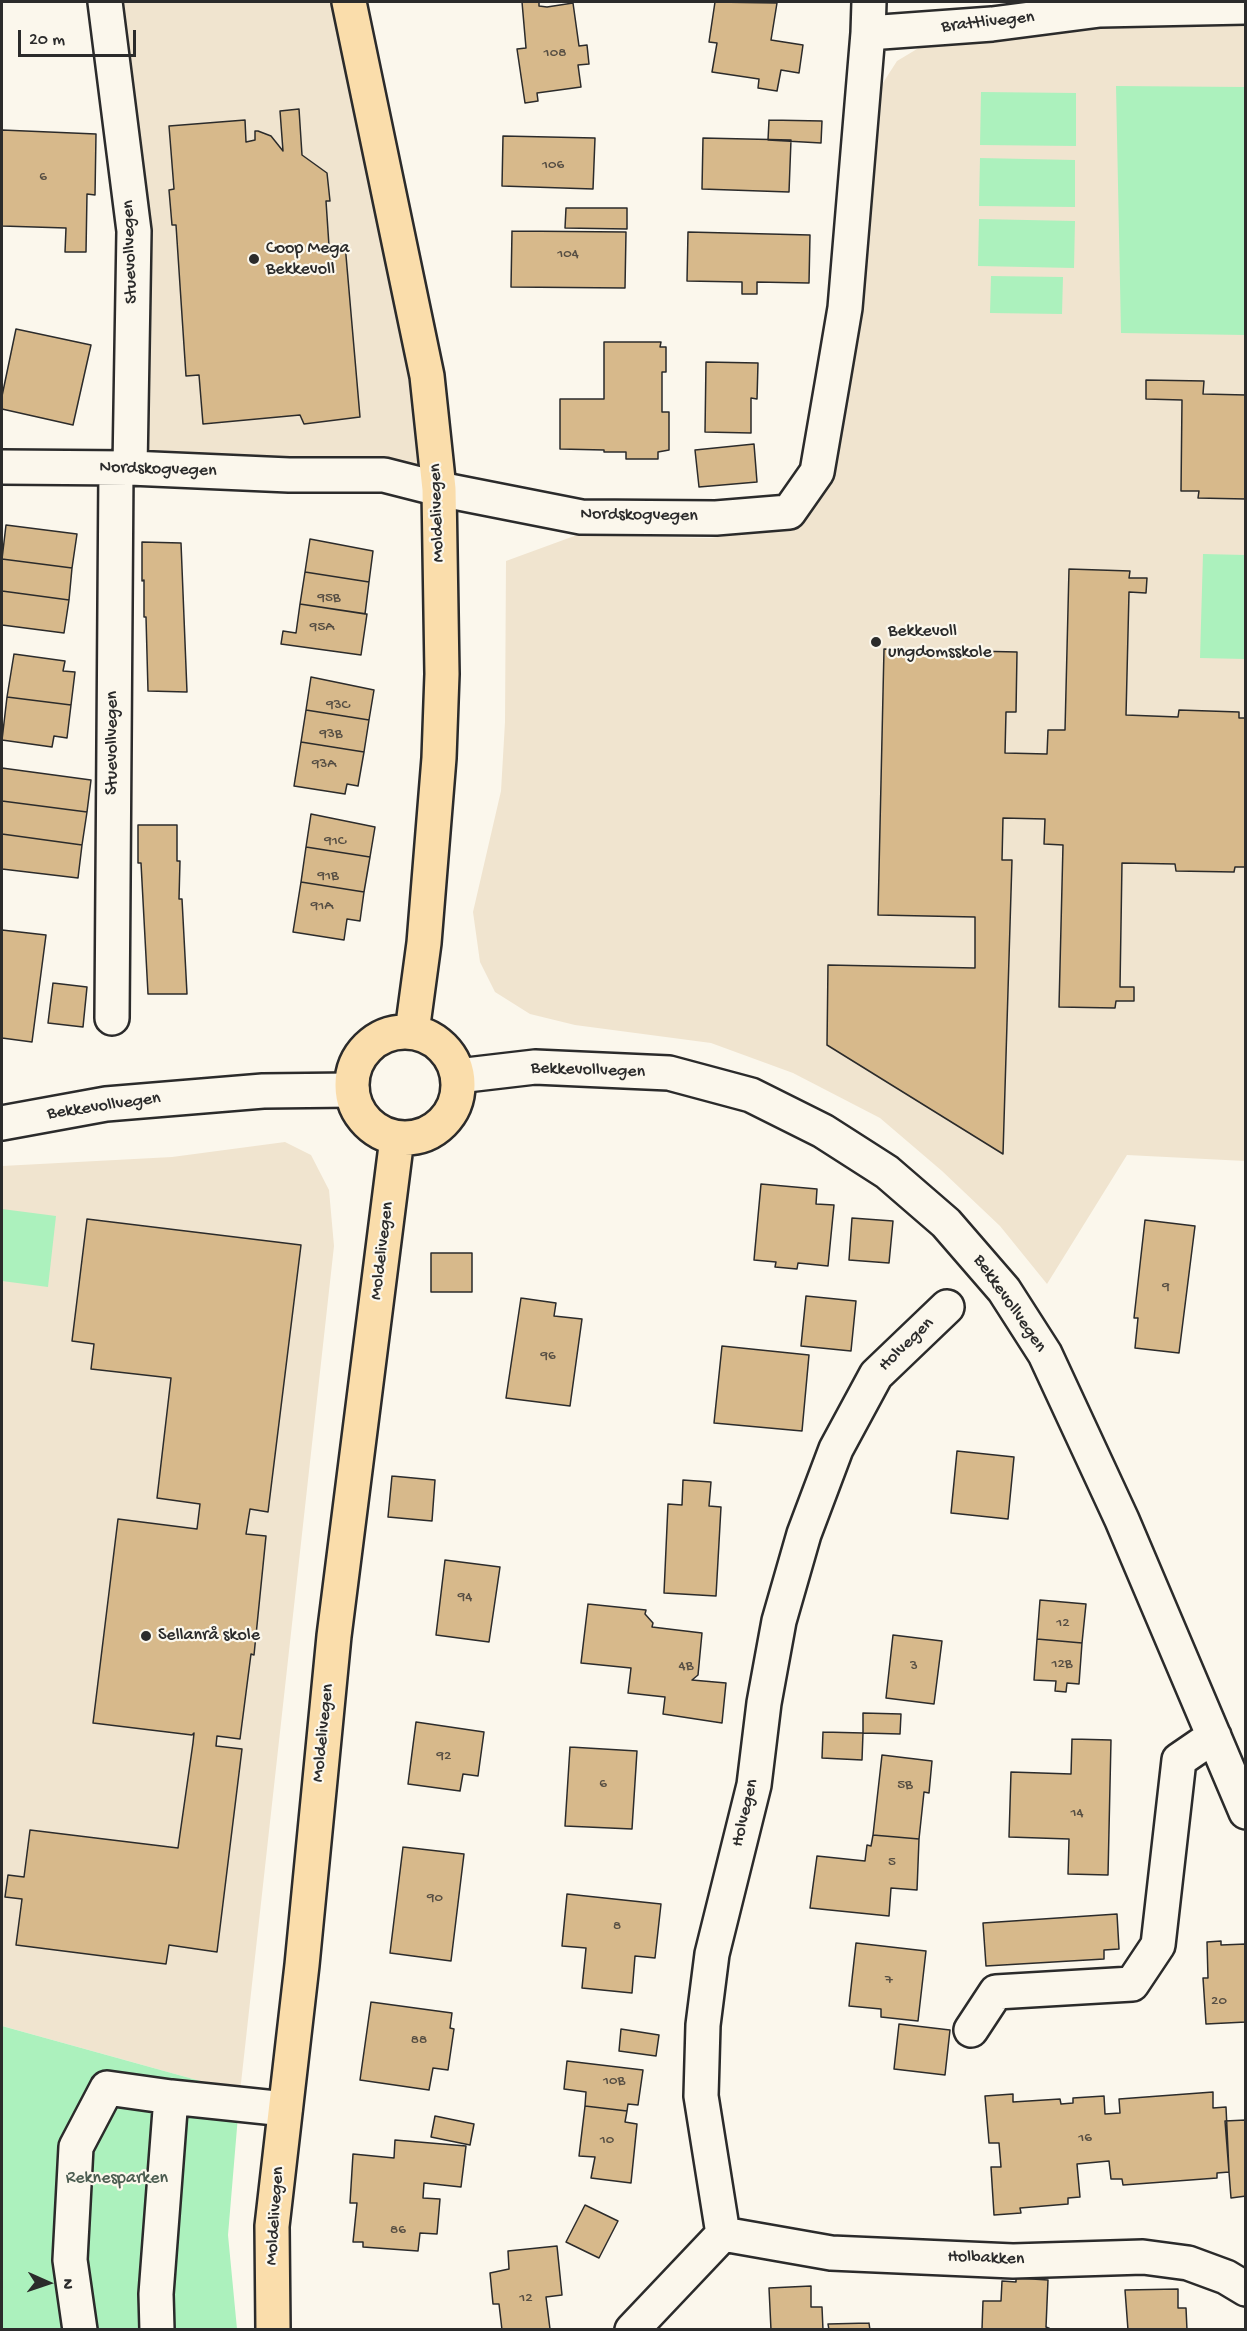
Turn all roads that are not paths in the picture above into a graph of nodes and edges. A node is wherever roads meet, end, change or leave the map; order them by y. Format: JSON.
{"nodes":[{"id":1,"x":105,"y":2,"type":"edge"},
{"id":2,"x":349,"y":2,"type":"edge"},
{"id":3,"x":1245,"y":7,"type":"edge"},
{"id":4,"x":869,"y":17,"type":"edge"},
{"id":5,"x":2,"y":467,"type":"edge"},
{"id":6,"x":123,"y":468,"type":"junction"},
{"id":7,"x":439,"y":489,"type":"junction"},
{"id":8,"x":112,"y":1018,"type":"dead end"},
{"id":9,"x":412,"y":1032,"type":"junction"},
{"id":10,"x":458,"y":1076,"type":"junction"},
{"id":11,"x":352,"y":1090,"type":"junction"},
{"id":12,"x":2,"y":1123,"type":"edge"},
{"id":13,"x":397,"y":1138,"type":"junction"},
{"id":14,"x":947,"y":1307,"type":"dead end"},
{"id":15,"x":1214,"y":1736,"type":"junction"},
{"id":16,"x":1245,"y":1812,"type":"edge"},
{"id":17,"x":971,"y":2030,"type":"dead end"},
{"id":18,"x":171,"y":2097,"type":"junction"},
{"id":19,"x":285,"y":2109,"type":"junction"},
{"id":20,"x":723,"y":2234,"type":"junction"},
{"id":21,"x":1245,"y":2289,"type":"edge"},
{"id":22,"x":80,"y":2330,"type":"edge"},
{"id":23,"x":157,"y":2330,"type":"edge"},
{"id":24,"x":273,"y":2330,"type":"edge"},
{"id":25,"x":633,"y":2330,"type":"edge"}],
"edges":[{"from":1,"to":6,"type":"street","name":"Stuevollvegen"},
{"from":2,"to":7,"type":"main road","name":"Moldelivegen"},
{"from":3,"to":4,"type":"street","name":"Brattlivegen"},
{"from":4,"to":7,"type":"street","name":"Nordskogvegen"},
{"from":5,"to":6,"type":"street","name":"Nordskogvegen"},
{"from":6,"to":7,"type":"street","name":"Nordskogvegen"},
{"from":6,"to":8,"type":"street","name":"Stuevollvegen"},
{"from":7,"to":9,"type":"main road","name":"Moldelivegen"},
{"from":9,"to":10,"type":"main road"},
{"from":9,"to":11,"type":"main road"},
{"from":10,"to":13,"type":"main road"},
{"from":10,"to":15,"type":"street","name":"Bekkevollvegen"},
{"from":11,"to":12,"type":"street","name":"Bekkevollvegen"},
{"from":11,"to":13,"type":"main road"},
{"from":13,"to":19,"type":"main road","name":"Moldelivegen"},
{"from":14,"to":20,"type":"street","name":"Holvegen"},
{"from":15,"to":16,"type":"street","name":"Bekkevollvegen"},
{"from":15,"to":17,"type":"street"},
{"from":18,"to":19,"type":"street"},
{"from":18,"to":22,"type":"street"},
{"from":18,"to":23,"type":"street"},
{"from":19,"to":24,"type":"main road","name":"Moldelivegen"},
{"from":20,"to":21,"type":"street","name":"Holbakken"},
{"from":20,"to":25,"type":"street"}]}
